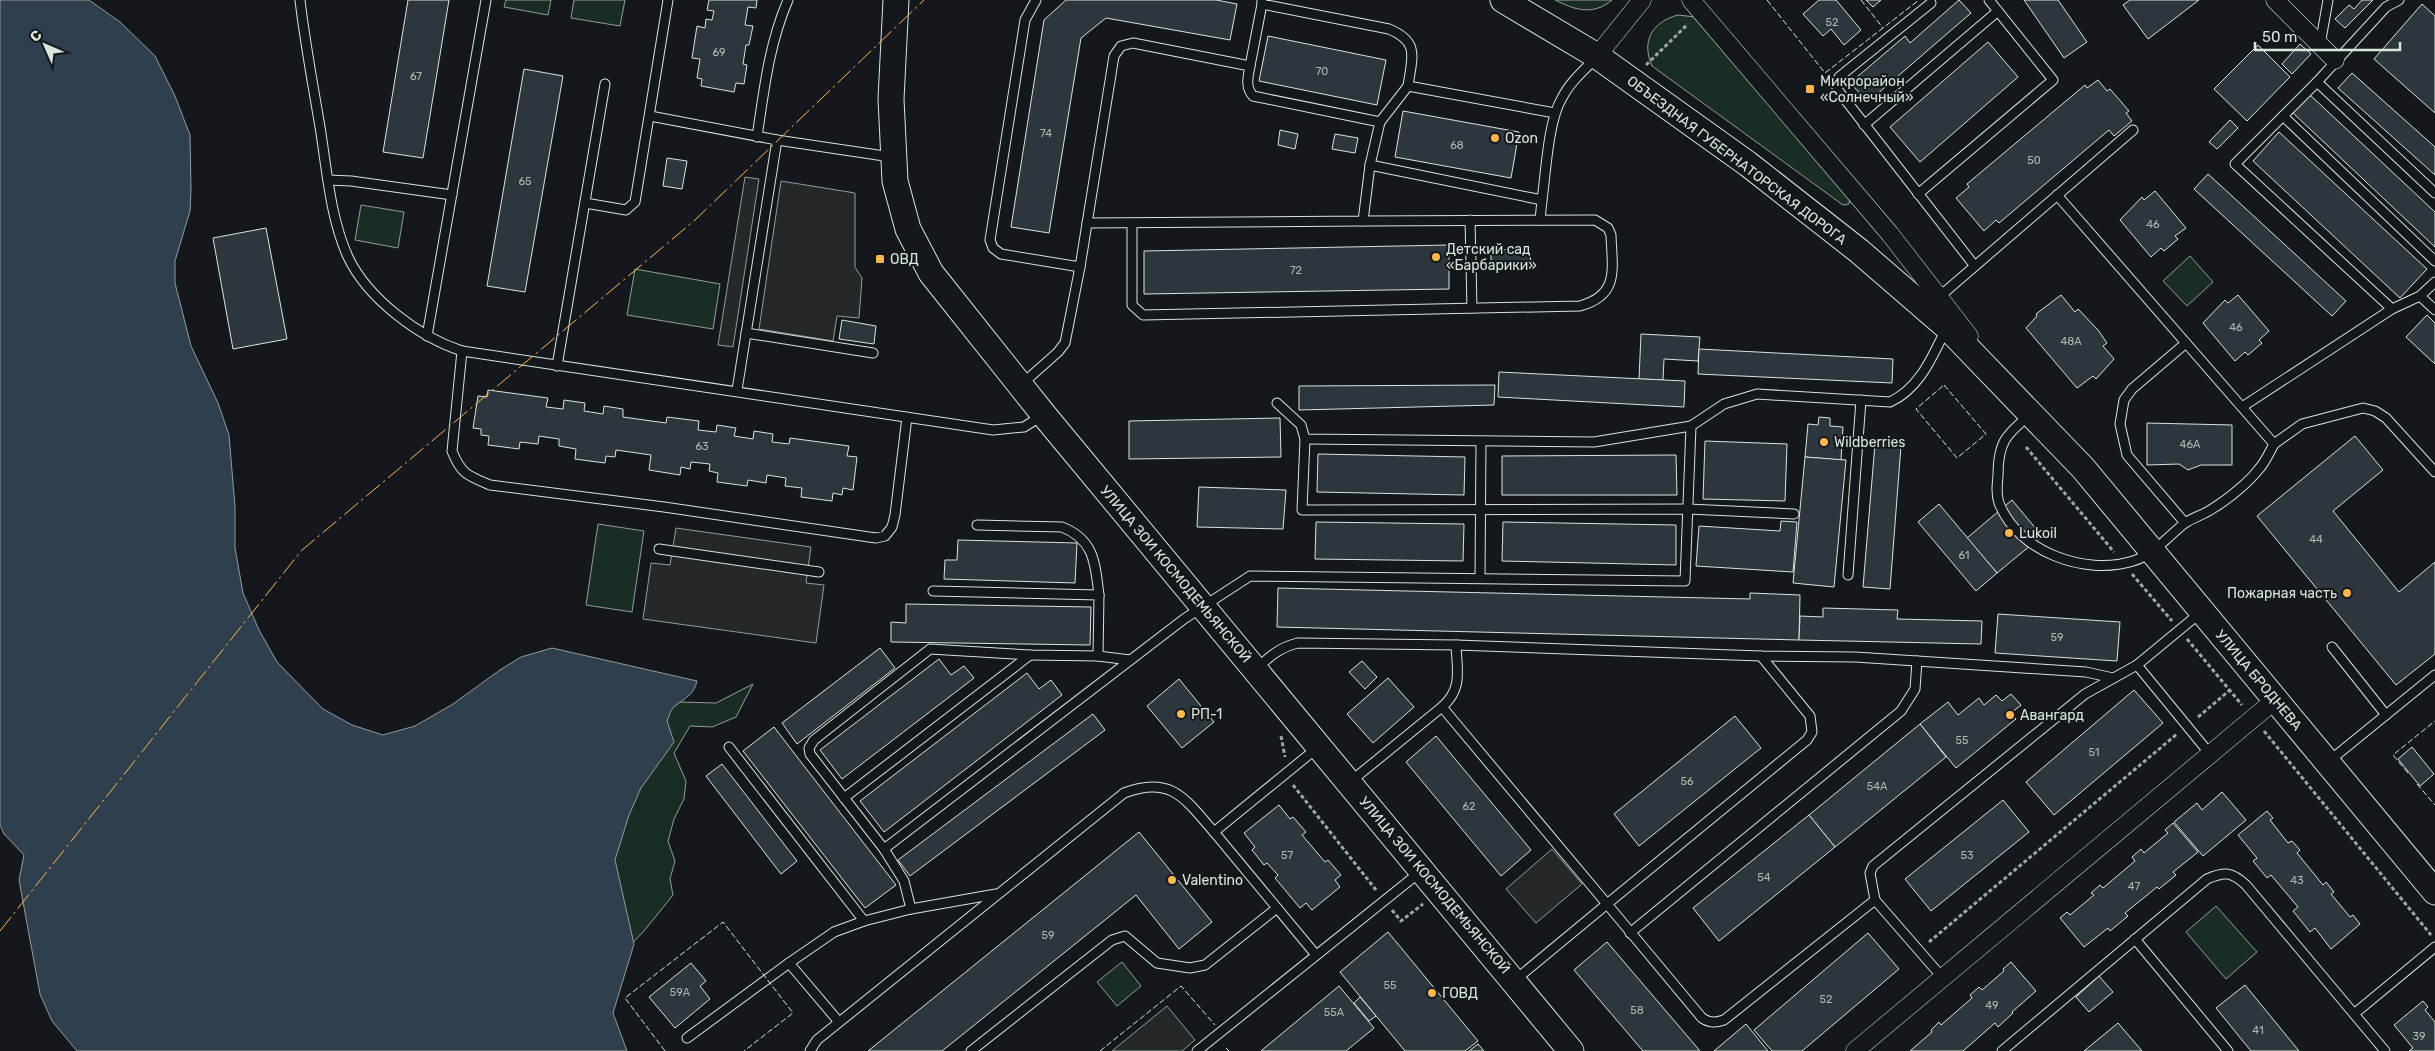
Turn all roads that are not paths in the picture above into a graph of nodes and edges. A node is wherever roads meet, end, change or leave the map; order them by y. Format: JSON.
{"nodes":[{"id":1,"x":300,"y":0,"type":"edge"},
{"id":2,"x":486,"y":0,"type":"edge"},
{"id":3,"x":668,"y":0,"type":"edge"},
{"id":4,"x":788,"y":0,"type":"edge"},
{"id":5,"x":896,"y":0,"type":"edge"},
{"id":6,"x":910,"y":0,"type":"edge"},
{"id":7,"x":1036,"y":0,"type":"edge"},
{"id":8,"x":1503,"y":0,"type":"edge"},
{"id":9,"x":1642,"y":0,"type":"edge"},
{"id":10,"x":1989,"y":0,"type":"edge"},
{"id":11,"x":2275,"y":0,"type":"edge"},
{"id":12,"x":2328,"y":0,"type":"edge"},
{"id":13,"x":2399,"y":0,"type":"edge"},
{"id":14,"x":1262,"y":2,"type":"edge"},
{"id":15,"x":1930,"y":3,"type":"dead end"},
{"id":16,"x":1696,"y":6,"type":"edge"},
{"id":17,"x":1998,"y":11,"type":"junction"},
{"id":18,"x":2320,"y":45,"type":"junction"},
{"id":19,"x":895,"y":49,"type":"junction"},
{"id":20,"x":1597,"y":56,"type":"junction"},
{"id":21,"x":2335,"y":60,"type":"junction"},
{"id":22,"x":1250,"y":66,"type":"junction"},
{"id":23,"x":2317,"y":82,"type":"junction"},
{"id":24,"x":605,"y":84,"type":"dead end"},
{"id":25,"x":1408,"y":86,"type":"junction"},
{"id":26,"x":1555,"y":113,"type":"junction"},
{"id":27,"x":650,"y":116,"type":"junction"},
{"id":28,"x":2283,"y":116,"type":"junction"},
{"id":29,"x":1380,"y":122,"type":"junction"},
{"id":30,"x":1864,"y":126,"type":"junction"},
{"id":31,"x":2133,"y":130,"type":"dead end"},
{"id":32,"x":757,"y":137,"type":"junction"},
{"id":33,"x":777,"y":140,"type":"junction"},
{"id":34,"x":894,"y":157,"type":"junction"},
{"id":35,"x":1370,"y":165,"type":"junction"},
{"id":36,"x":328,"y":180,"type":"junction"},
{"id":37,"x":2435,"y":193,"type":"edge"},
{"id":38,"x":1918,"y":194,"type":"junction"},
{"id":39,"x":452,"y":195,"type":"junction"},
{"id":40,"x":2057,"y":195,"type":"junction"},
{"id":41,"x":1542,"y":200,"type":"junction"},
{"id":42,"x":584,"y":203,"type":"junction"},
{"id":43,"x":1470,"y":220,"type":"junction"},
{"id":44,"x":1540,"y":220,"type":"junction"},
{"id":45,"x":1364,"y":221,"type":"junction"},
{"id":46,"x":1087,"y":223,"type":"junction"},
{"id":47,"x":1132,"y":224,"type":"junction"},
{"id":48,"x":2435,"y":261,"type":"edge"},
{"id":49,"x":1974,"y":265,"type":"junction"},
{"id":50,"x":1080,"y":267,"type":"junction"},
{"id":51,"x":2435,"y":282,"type":"edge"},
{"id":52,"x":1939,"y":296,"type":"junction"},
{"id":53,"x":2420,"y":296,"type":"junction"},
{"id":54,"x":1472,"y":308,"type":"junction"},
{"id":55,"x":2392,"y":309,"type":"junction"},
{"id":56,"x":2435,"y":310,"type":"edge"},
{"id":57,"x":1947,"y":327,"type":"junction"},
{"id":58,"x":746,"y":333,"type":"junction"},
{"id":59,"x":427,"y":336,"type":"junction"},
{"id":60,"x":2186,"y":343,"type":"junction"},
{"id":61,"x":462,"y":351,"type":"junction"},
{"id":62,"x":873,"y":353,"type":"dead end"},
{"id":63,"x":557,"y":366,"type":"junction"},
{"id":64,"x":1020,"y":386,"type":"junction"},
{"id":65,"x":737,"y":390,"type":"junction"},
{"id":66,"x":2010,"y":390,"type":"junction"},
{"id":67,"x":1861,"y":400,"type":"junction"},
{"id":68,"x":1277,"y":403,"type":"dead end"},
{"id":69,"x":2242,"y":407,"type":"junction"},
{"id":70,"x":2031,"y":414,"type":"junction"},
{"id":71,"x":1044,"y":415,"type":"junction"},
{"id":72,"x":907,"y":417,"type":"junction"},
{"id":73,"x":1691,"y":426,"type":"junction"},
{"id":74,"x":1306,"y":439,"type":"junction"},
{"id":75,"x":1481,"y":442,"type":"junction"},
{"id":76,"x":2274,"y":444,"type":"junction"},
{"id":77,"x":2083,"y":468,"type":"joint"},
{"id":78,"x":2435,"y":472,"type":"edge"},
{"id":79,"x":1688,"y":509,"type":"junction"},
{"id":80,"x":1480,"y":511,"type":"junction"},
{"id":81,"x":1794,"y":514,"type":"dead end"},
{"id":82,"x":2185,"y":523,"type":"junction"},
{"id":83,"x":977,"y":525,"type":"dead end"},
{"id":84,"x":658,"y":549,"type":"dead end"},
{"id":85,"x":2152,"y":552,"type":"junction"},
{"id":86,"x":820,"y":572,"type":"dead end"},
{"id":87,"x":1848,"y":575,"type":"dead end"},
{"id":88,"x":1480,"y":578,"type":"junction"},
{"id":89,"x":933,"y":591,"type":"dead end"},
{"id":90,"x":1099,"y":596,"type":"junction"},
{"id":91,"x":1202,"y":606,"type":"junction"},
{"id":92,"x":2202,"y":612,"type":"junction"},
{"id":93,"x":1456,"y":645,"type":"junction"},
{"id":94,"x":2332,"y":647,"type":"dead end"},
{"id":95,"x":1030,"y":655,"type":"junction"},
{"id":96,"x":1098,"y":656,"type":"junction"},
{"id":97,"x":1761,"y":656,"type":"junction"},
{"id":98,"x":1130,"y":660,"type":"junction"},
{"id":99,"x":1917,"y":661,"type":"junction"},
{"id":100,"x":2137,"y":665,"type":"junction"},
{"id":101,"x":1255,"y":669,"type":"junction"},
{"id":102,"x":2435,"y":675,"type":"edge"},
{"id":103,"x":2114,"y":678,"type":"junction"},
{"id":104,"x":2275,"y":700,"type":"junction"},
{"id":105,"x":1442,"y":707,"type":"junction"},
{"id":106,"x":2386,"y":715,"type":"junction"},
{"id":107,"x":1320,"y":746,"type":"junction"},
{"id":108,"x":728,"y":747,"type":"dead end"},
{"id":109,"x":2210,"y":754,"type":"junction"},
{"id":110,"x":2328,"y":762,"type":"junction"},
{"id":111,"x":1350,"y":783,"type":"junction"},
{"id":112,"x":844,"y":798,"type":"junction"},
{"id":113,"x":1214,"y":832,"type":"junction"},
{"id":114,"x":884,"y":849,"type":"junction"},
{"id":115,"x":1422,"y":870,"type":"junction"},
{"id":116,"x":2435,"y":892,"type":"edge"},
{"id":117,"x":996,"y":894,"type":"junction"},
{"id":118,"x":1876,"y":900,"type":"junction"},
{"id":119,"x":1607,"y":904,"type":"junction"},
{"id":120,"x":1277,"y":908,"type":"junction"},
{"id":121,"x":911,"y":909,"type":"junction"},
{"id":122,"x":864,"y":920,"type":"junction"},
{"id":123,"x":1630,"y":933,"type":"junction"},
{"id":124,"x":2135,"y":939,"type":"junction"},
{"id":125,"x":2435,"y":947,"type":"edge"},
{"id":126,"x":1316,"y":955,"type":"junction"},
{"id":127,"x":789,"y":963,"type":"junction"},
{"id":128,"x":1942,"y":977,"type":"junction"},
{"id":129,"x":1514,"y":981,"type":"junction"},
{"id":130,"x":2354,"y":1014,"type":"junction"},
{"id":131,"x":839,"y":1022,"type":"junction"},
{"id":132,"x":687,"y":1038,"type":"dead end"},
{"id":133,"x":810,"y":1051,"type":"edge"},
{"id":134,"x":971,"y":1051,"type":"edge"},
{"id":135,"x":1197,"y":1051,"type":"edge"},
{"id":136,"x":1571,"y":1051,"type":"edge"},
{"id":137,"x":1855,"y":1051,"type":"edge"},
{"id":138,"x":2002,"y":1051,"type":"edge"},
{"id":139,"x":2228,"y":1051,"type":"edge"},
{"id":140,"x":2384,"y":1051,"type":"edge"}],
"edges":[{"from":1,"to":36,"type":"lane"},
{"from":2,"to":39,"type":"lane"},
{"from":3,"to":27,"type":"lane"},
{"from":4,"to":32,"type":"lane"},
{"from":5,"to":19,"type":"street"},
{"from":6,"to":19,"type":"street"},
{"from":7,"to":50,"type":"lane"},
{"from":8,"to":20,"type":"street","name":"ОБЪЕЗДНАЯ ГУБЕРНАТОРСКАЯ ДОРОГА"},
{"from":9,"to":20,"type":"street"},
{"from":10,"to":17,"type":"lane"},
{"from":11,"to":18,"type":"street"},
{"from":12,"to":18,"type":"lane"},
{"from":13,"to":21,"type":"lane"},
{"from":14,"to":22,"type":"lane"},
{"from":14,"to":25,"type":"lane"},
{"from":15,"to":30,"type":"lane"},
{"from":16,"to":52,"type":"street"},
{"from":17,"to":30,"type":"lane"},
{"from":17,"to":38,"type":"lane"},
{"from":18,"to":21,"type":"street"},
{"from":19,"to":34,"type":"street","name":"УЛИЦА ЗОИ КОСМОДЕМЬЯНСКОЙ"},
{"from":20,"to":26,"type":"lane"},
{"from":20,"to":57,"type":"street","name":"ОБЪЕЗДНАЯ ГУБЕРНАТОРСКАЯ ДОРОГА"},
{"from":21,"to":23,"type":"lane"},
{"from":22,"to":29,"type":"lane"},
{"from":22,"to":46,"type":"lane"},
{"from":23,"to":28,"type":"lane"},
{"from":23,"to":37,"type":"lane"},
{"from":24,"to":42,"type":"lane"},
{"from":25,"to":26,"type":"lane"},
{"from":25,"to":29,"type":"lane"},
{"from":26,"to":41,"type":"lane"},
{"from":27,"to":32,"type":"lane"},
{"from":27,"to":42,"type":"lane"},
{"from":28,"to":48,"type":"lane"},
{"from":28,"to":55,"type":"lane"},
{"from":29,"to":35,"type":"lane"},
{"from":30,"to":38,"type":"lane"},
{"from":31,"to":40,"type":"lane"},
{"from":32,"to":33,"type":"lane"},
{"from":33,"to":34,"type":"lane"},
{"from":33,"to":58,"type":"lane"},
{"from":34,"to":64,"type":"street","name":"УЛИЦА ЗОИ КОСМОДЕМЬЯНСКОЙ"},
{"from":35,"to":41,"type":"lane"},
{"from":35,"to":45,"type":"lane"},
{"from":36,"to":39,"type":"lane"},
{"from":36,"to":59,"type":"lane"},
{"from":38,"to":49,"type":"lane"},
{"from":39,"to":59,"type":"lane"},
{"from":40,"to":49,"type":"lane"},
{"from":40,"to":60,"type":"lane"},
{"from":41,"to":44,"type":"lane"},
{"from":42,"to":63,"type":"lane"},
{"from":43,"to":44,"type":"lane"},
{"from":43,"to":45,"type":"lane"},
{"from":43,"to":54,"type":"lane"},
{"from":44,"to":54,"type":"lane"},
{"from":45,"to":47,"type":"lane"},
{"from":46,"to":47,"type":"lane"},
{"from":46,"to":50,"type":"lane"},
{"from":47,"to":54,"type":"lane"},
{"from":49,"to":52,"type":"lane"},
{"from":50,"to":64,"type":"lane"},
{"from":51,"to":53,"type":"lane"},
{"from":52,"to":66,"type":"street"},
{"from":53,"to":55,"type":"lane"},
{"from":53,"to":56,"type":"lane"},
{"from":55,"to":69,"type":"lane"},
{"from":57,"to":66,"type":"street","name":"ОБЪЕЗДНАЯ ГУБЕРНАТОРСКАЯ ДОРОГА"},
{"from":57,"to":67,"type":"lane"},
{"from":58,"to":62,"type":"lane"},
{"from":58,"to":65,"type":"lane"},
{"from":59,"to":61,"type":"lane"},
{"from":60,"to":69,"type":"lane"},
{"from":60,"to":82,"type":"lane"},
{"from":61,"to":63,"type":"lane"},
{"from":61,"to":72,"type":"lane"},
{"from":63,"to":65,"type":"lane"},
{"from":64,"to":71,"type":"street","name":"УЛИЦА ЗОИ КОСМОДЕМЬЯНСКОЙ"},
{"from":65,"to":72,"type":"lane"},
{"from":66,"to":70,"type":"street","name":"ОБЪЕЗДНАЯ ГУБЕРНАТОРСКАЯ ДОРОГА"},
{"from":67,"to":73,"type":"lane"},
{"from":67,"to":87,"type":"lane"},
{"from":68,"to":74,"type":"lane"},
{"from":69,"to":76,"type":"lane"},
{"from":70,"to":77,"type":"street","name":"ОБЪЕЗДНАЯ ГУБЕРНАТОРСКАЯ ДОРОГА"},
{"from":70,"to":85,"type":"lane"},
{"from":71,"to":72,"type":"lane"},
{"from":71,"to":91,"type":"street","name":"УЛИЦА ЗОИ КОСМОДЕМЬЯНСКОЙ"},
{"from":73,"to":75,"type":"lane"},
{"from":73,"to":79,"type":"lane"},
{"from":74,"to":75,"type":"lane"},
{"from":74,"to":80,"type":"lane"},
{"from":75,"to":80,"type":"lane"},
{"from":76,"to":78,"type":"lane"},
{"from":76,"to":82,"type":"lane"},
{"from":77,"to":85,"type":"street","name":"УЛИЦА БРОДНЕВА"},
{"from":79,"to":80,"type":"lane"},
{"from":79,"to":81,"type":"lane"},
{"from":79,"to":88,"type":"lane"},
{"from":80,"to":88,"type":"lane"},
{"from":82,"to":85,"type":"lane"},
{"from":83,"to":90,"type":"lane"},
{"from":84,"to":86,"type":"lane"},
{"from":85,"to":92,"type":"street","name":"УЛИЦА БРОДНЕВА"},
{"from":88,"to":91,"type":"lane"},
{"from":89,"to":90,"type":"lane"},
{"from":90,"to":96,"type":"lane"},
{"from":91,"to":98,"type":"lane"},
{"from":91,"to":101,"type":"street","name":"УЛИЦА ЗОИ КОСМОДЕМЬЯНСКОЙ"},
{"from":92,"to":100,"type":"lane"},
{"from":92,"to":104,"type":"street","name":"УЛИЦА БРОДНЕВА"},
{"from":93,"to":97,"type":"lane"},
{"from":93,"to":101,"type":"lane"},
{"from":93,"to":105,"type":"lane"},
{"from":94,"to":106,"type":"lane"},
{"from":95,"to":96,"type":"lane"},
{"from":95,"to":112,"type":"lane"},
{"from":95,"to":112,"type":"lane"},
{"from":96,"to":98,"type":"lane"},
{"from":97,"to":99,"type":"lane"},
{"from":97,"to":119,"type":"lane"},
{"from":98,"to":114,"type":"lane"},
{"from":99,"to":103,"type":"lane"},
{"from":99,"to":123,"type":"lane"},
{"from":100,"to":103,"type":"lane"},
{"from":100,"to":109,"type":"lane"},
{"from":101,"to":107,"type":"street","name":"УЛИЦА ЗОИ КОСМОДЕМЬЯНСКОЙ"},
{"from":102,"to":106,"type":"lane"},
{"from":103,"to":118,"type":"lane"},
{"from":104,"to":109,"type":"street"},
{"from":104,"to":110,"type":"street","name":"УЛИЦА БРОДНЕВА"},
{"from":105,"to":111,"type":"lane"},
{"from":105,"to":119,"type":"lane"},
{"from":106,"to":110,"type":"lane"},
{"from":107,"to":111,"type":"street","name":"УЛИЦА ЗОИ КОСМОДЕМЬЯНСКОЙ"},
{"from":107,"to":113,"type":"lane"},
{"from":108,"to":122,"type":"lane"},
{"from":109,"to":128,"type":"street"},
{"from":110,"to":116,"type":"street","name":"УЛИЦА БРОДНЕВА"},
{"from":111,"to":115,"type":"street","name":"УЛИЦА ЗОИ КОСМОДЕМЬЯНСКОЙ"},
{"from":112,"to":114,"type":"lane"},
{"from":113,"to":117,"type":"lane"},
{"from":113,"to":120,"type":"lane"},
{"from":114,"to":121,"type":"lane"},
{"from":115,"to":126,"type":"lane"},
{"from":115,"to":129,"type":"street","name":"УЛИЦА ЗОИ КОСМОДЕМЬЯНСКОЙ"},
{"from":117,"to":121,"type":"lane"},
{"from":117,"to":131,"type":"lane"},
{"from":118,"to":123,"type":"lane"},
{"from":118,"to":128,"type":"lane"},
{"from":119,"to":123,"type":"lane"},
{"from":119,"to":129,"type":"lane"},
{"from":120,"to":126,"type":"lane"},
{"from":120,"to":134,"type":"lane"},
{"from":121,"to":122,"type":"lane"},
{"from":122,"to":127,"type":"lane"},
{"from":124,"to":130,"type":"lane"},
{"from":124,"to":138,"type":"lane"},
{"from":124,"to":139,"type":"lane"},
{"from":125,"to":130,"type":"lane"},
{"from":126,"to":135,"type":"lane"},
{"from":127,"to":131,"type":"lane"},
{"from":127,"to":132,"type":"lane"},
{"from":128,"to":137,"type":"street"},
{"from":129,"to":136,"type":"street","name":"УЛИЦА ЗОИ КОСМОДЕМЬЯНСКОЙ"},
{"from":130,"to":140,"type":"lane"},
{"from":131,"to":133,"type":"lane"}]}
